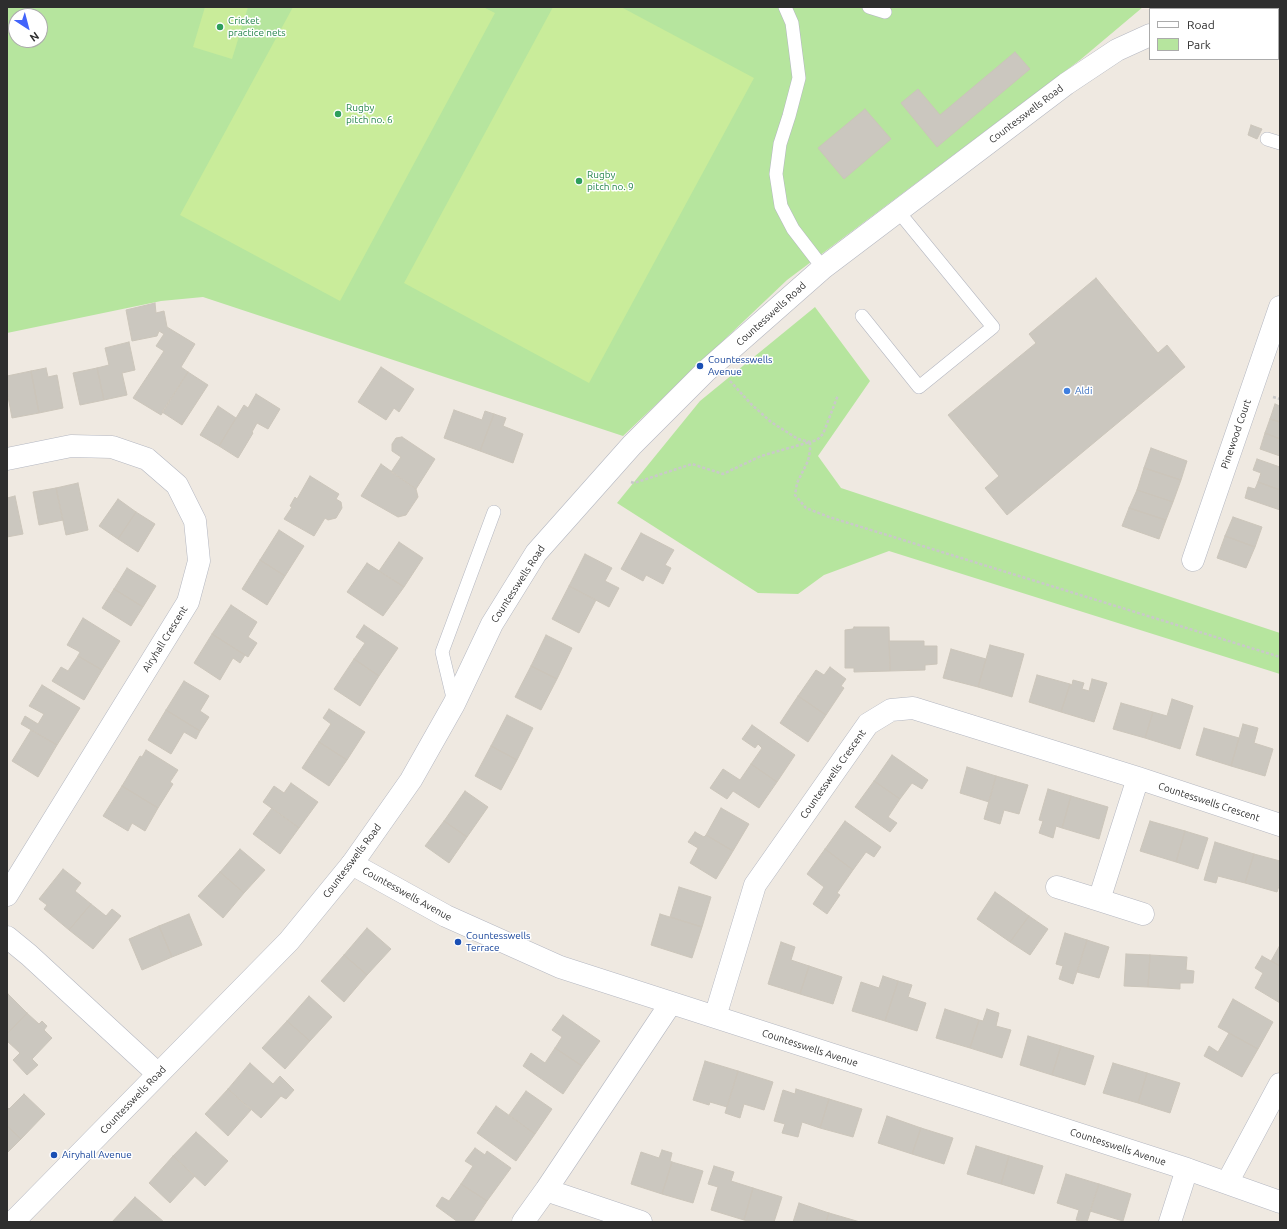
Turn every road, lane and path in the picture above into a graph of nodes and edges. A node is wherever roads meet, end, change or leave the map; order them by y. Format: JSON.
{"nodes":[{"id":1,"x":785,"y":7,"type":"edge"},
{"id":2,"x":869,"y":7,"type":"edge"},
{"id":3,"x":885,"y":12,"type":"dead end"},
{"id":4,"x":1149,"y":35,"type":"edge"},
{"id":5,"x":1267,"y":139,"type":"dead end"},
{"id":6,"x":1280,"y":143,"type":"edge"},
{"id":7,"x":898,"y":211,"type":"junction"},
{"id":8,"x":823,"y":268,"type":"junction"},
{"id":9,"x":1280,"y":307,"type":"edge"},
{"id":10,"x":862,"y":316,"type":"dead end"},
{"id":11,"x":706,"y":371,"type":"junction"},
{"id":12,"x":838,"y":395,"type":"dead end"},
{"id":13,"x":810,"y":442,"type":"junction"},
{"id":14,"x":7,"y":458,"type":"edge"},
{"id":15,"x":602,"y":480,"type":"junction"},
{"id":16,"x":494,"y":512,"type":"dead end"},
{"id":17,"x":1192,"y":560,"type":"dead end"},
{"id":18,"x":1280,"y":657,"type":"edge"},
{"id":19,"x":454,"y":704,"type":"junction"},
{"id":20,"x":1138,"y":778,"type":"junction"},
{"id":21,"x":1280,"y":825,"type":"edge"},
{"id":22,"x":352,"y":864,"type":"junction"},
{"id":23,"x":1057,"y":887,"type":"dead end"},
{"id":24,"x":7,"y":895,"type":"edge"},
{"id":25,"x":1098,"y":900,"type":"junction"},
{"id":26,"x":1143,"y":914,"type":"dead end"},
{"id":27,"x":7,"y":938,"type":"edge"},
{"id":28,"x":671,"y":1003,"type":"junction"},
{"id":29,"x":715,"y":1017,"type":"junction"},
{"id":30,"x":158,"y":1074,"type":"junction"},
{"id":31,"x":1280,"y":1084,"type":"edge"},
{"id":32,"x":1187,"y":1169,"type":"junction"},
{"id":33,"x":1227,"y":1183,"type":"junction"},
{"id":34,"x":546,"y":1190,"type":"junction"},
{"id":35,"x":1280,"y":1202,"type":"edge"},
{"id":36,"x":13,"y":1222,"type":"edge"},
{"id":37,"x":522,"y":1222,"type":"edge"},
{"id":38,"x":641,"y":1222,"type":"edge"},
{"id":39,"x":1170,"y":1222,"type":"edge"}],
"edges":[{"from":1,"to":8,"type":"lane"},
{"from":2,"to":3,"type":"lane"},
{"from":4,"to":7,"type":"street","name":"Countesswells Road"},
{"from":5,"to":6,"type":"lane"},
{"from":7,"to":8,"type":"street","name":"Countesswells Road"},
{"from":7,"to":10,"type":"lane"},
{"from":8,"to":11,"type":"street","name":"Countesswells Road"},
{"from":9,"to":17,"type":"street","name":"Pinewood Court"},
{"from":11,"to":13,"type":"path"},
{"from":11,"to":15,"type":"street","name":"Countesswells Road"},
{"from":12,"to":13,"type":"path"},
{"from":13,"to":15,"type":"path"},
{"from":13,"to":18,"type":"path"},
{"from":14,"to":24,"type":"street","name":"Airyhall Crescent"},
{"from":15,"to":19,"type":"street","name":"Countesswells Road"},
{"from":16,"to":19,"type":"lane"},
{"from":19,"to":22,"type":"street","name":"Countesswells Road"},
{"from":20,"to":21,"type":"street","name":"Countesswells Crescent"},
{"from":20,"to":25,"type":"street"},
{"from":20,"to":29,"type":"street","name":"Countesswells Crescent"},
{"from":22,"to":28,"type":"street","name":"Countesswells Avenue"},
{"from":22,"to":30,"type":"street","name":"Countesswells Road"},
{"from":23,"to":25,"type":"street"},
{"from":25,"to":26,"type":"street"},
{"from":27,"to":30,"type":"street"},
{"from":28,"to":29,"type":"street","name":"Countesswells Avenue"},
{"from":28,"to":34,"type":"street"},
{"from":29,"to":32,"type":"street","name":"Countesswells Avenue"},
{"from":30,"to":36,"type":"street","name":"Countesswells Road"},
{"from":31,"to":33,"type":"street"},
{"from":32,"to":33,"type":"street","name":"Countesswells Avenue"},
{"from":32,"to":39,"type":"street"},
{"from":33,"to":35,"type":"street","name":"Countesswells Avenue"},
{"from":34,"to":37,"type":"street"},
{"from":34,"to":38,"type":"street"}]}
